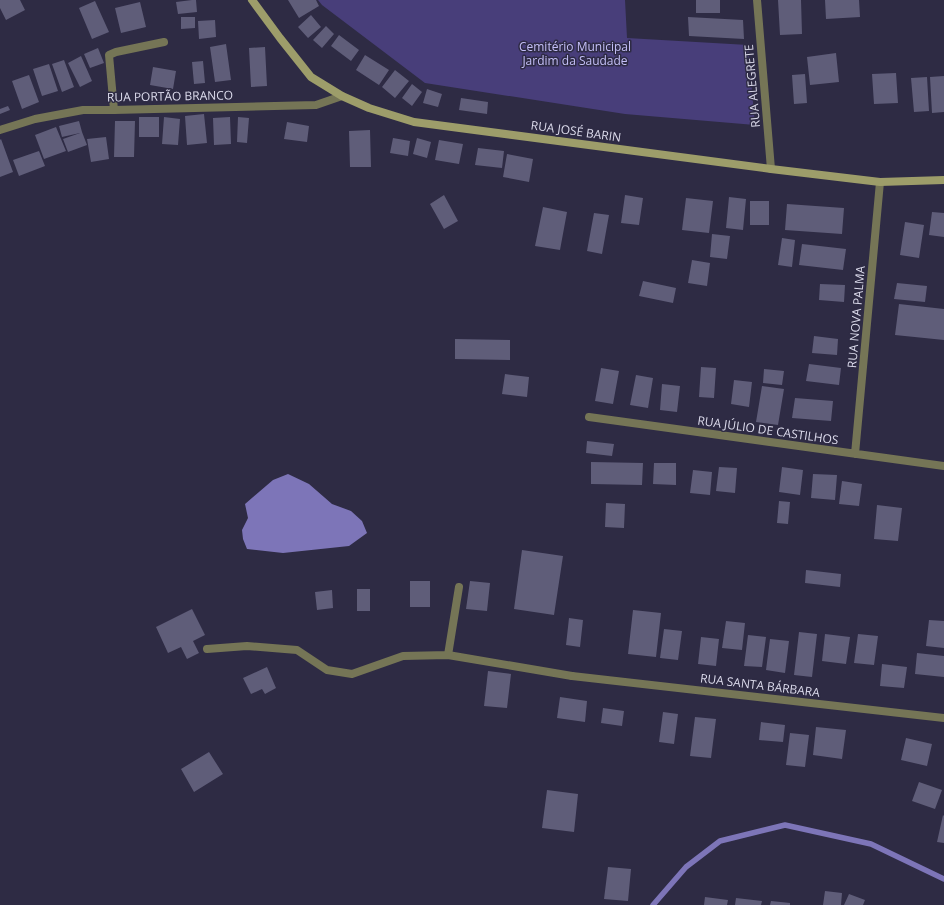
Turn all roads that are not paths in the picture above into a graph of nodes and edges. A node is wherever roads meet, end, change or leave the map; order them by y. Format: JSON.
{"nodes":[{"id":1,"x":252,"y":0,"type":"edge"},
{"id":2,"x":757,"y":0,"type":"edge"},
{"id":3,"x":164,"y":42,"type":"dead end"},
{"id":4,"x":342,"y":96,"type":"junction"},
{"id":5,"x":114,"y":110,"type":"junction"},
{"id":6,"x":0,"y":130,"type":"edge"},
{"id":7,"x":771,"y":169,"type":"junction"},
{"id":8,"x":944,"y":180,"type":"edge"},
{"id":9,"x":880,"y":182,"type":"junction"},
{"id":10,"x":589,"y":417,"type":"dead end"},
{"id":11,"x":855,"y":454,"type":"junction"},
{"id":12,"x":944,"y":466,"type":"edge"},
{"id":13,"x":459,"y":587,"type":"dead end"},
{"id":14,"x":207,"y":649,"type":"dead end"},
{"id":15,"x":448,"y":655,"type":"junction"},
{"id":16,"x":944,"y":718,"type":"edge"}],
"edges":[{"from":1,"to":4,"type":"main road","name":"RUA JOSÉ BARIN"},
{"from":2,"to":7,"type":"street","name":"RUA ALEGRETE"},
{"from":3,"to":5,"type":"street"},
{"from":4,"to":5,"type":"street","name":"RUA PORTÃO BRANCO"},
{"from":4,"to":7,"type":"main road","name":"RUA JOSÉ BARIN"},
{"from":5,"to":6,"type":"street","name":"RUA PORTÃO BRANCO"},
{"from":7,"to":9,"type":"main road","name":"RUA JOSÉ BARIN"},
{"from":8,"to":9,"type":"main road","name":"RUA JOSÉ BARIN"},
{"from":9,"to":11,"type":"street","name":"RUA NOVA PALMA"},
{"from":10,"to":11,"type":"street","name":"RUA JÚLIO DE CASTILHOS"},
{"from":11,"to":12,"type":"street","name":"RUA JÚLIO DE CASTILHOS"},
{"from":13,"to":15,"type":"street"},
{"from":14,"to":15,"type":"street","name":"RUA SANTA BÁRBARA"},
{"from":15,"to":16,"type":"street","name":"RUA SANTA BÁRBARA"}]}
